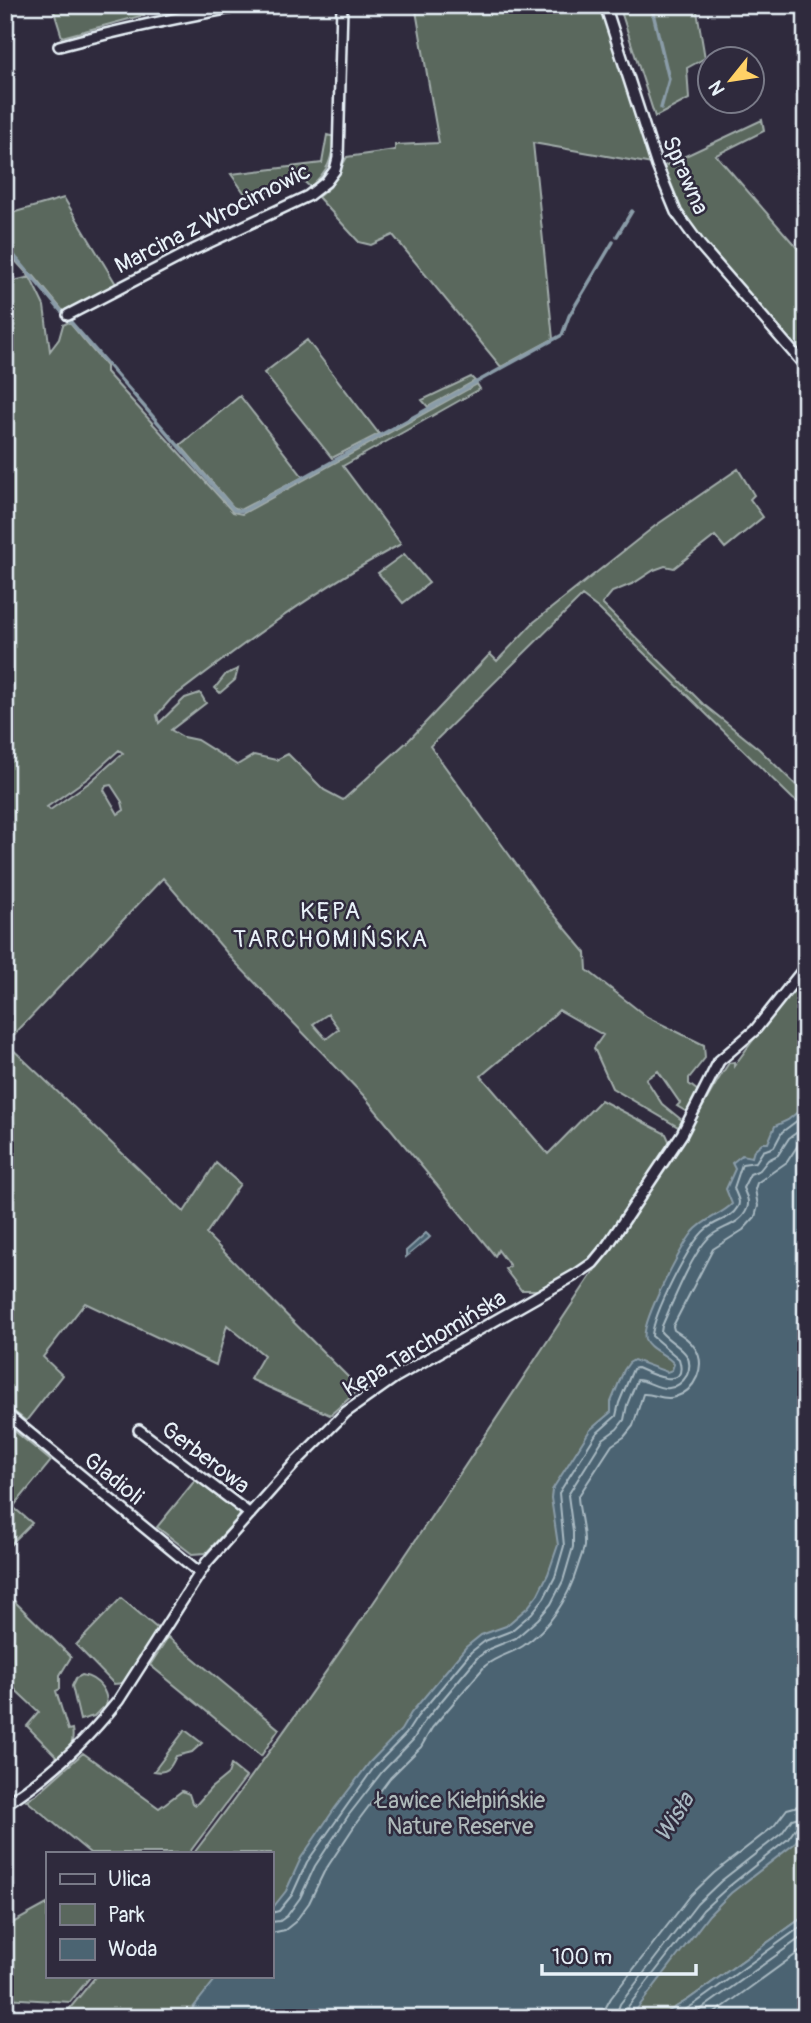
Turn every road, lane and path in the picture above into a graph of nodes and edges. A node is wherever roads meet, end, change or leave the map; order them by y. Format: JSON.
{"nodes":[{"id":1,"x":248,"y":5,"type":"edge"},
{"id":2,"x":342,"y":5,"type":"edge"},
{"id":3,"x":605,"y":5,"type":"edge"},
{"id":4,"x":59,"y":46,"type":"dead end"},
{"id":5,"x":68,"y":314,"type":"dead end"},
{"id":6,"x":806,"y":367,"type":"edge"},
{"id":7,"x":806,"y":965,"type":"edge"},
{"id":8,"x":5,"y":1413,"type":"edge"},
{"id":9,"x":139,"y":1430,"type":"dead end"},
{"id":10,"x":250,"y":1514,"type":"junction"},
{"id":11,"x":200,"y":1573,"type":"junction"},
{"id":12,"x":5,"y":1804,"type":"edge"}],
"edges":[{"from":1,"to":4,"type":"street"},
{"from":2,"to":5,"type":"street","name":"Marcina z Wrocimowic"},
{"from":3,"to":6,"type":"street","name":"Sprawna"},
{"from":7,"to":10,"type":"street","name":"Kępa Tarchomińska"},
{"from":8,"to":11,"type":"street","name":"Gladioli"},
{"from":9,"to":10,"type":"street","name":"Gerberowa"},
{"from":10,"to":11,"type":"street","name":"Kępa Tarchomińska"},
{"from":11,"to":12,"type":"street","name":"Kępa Tarchomińska"}]}
